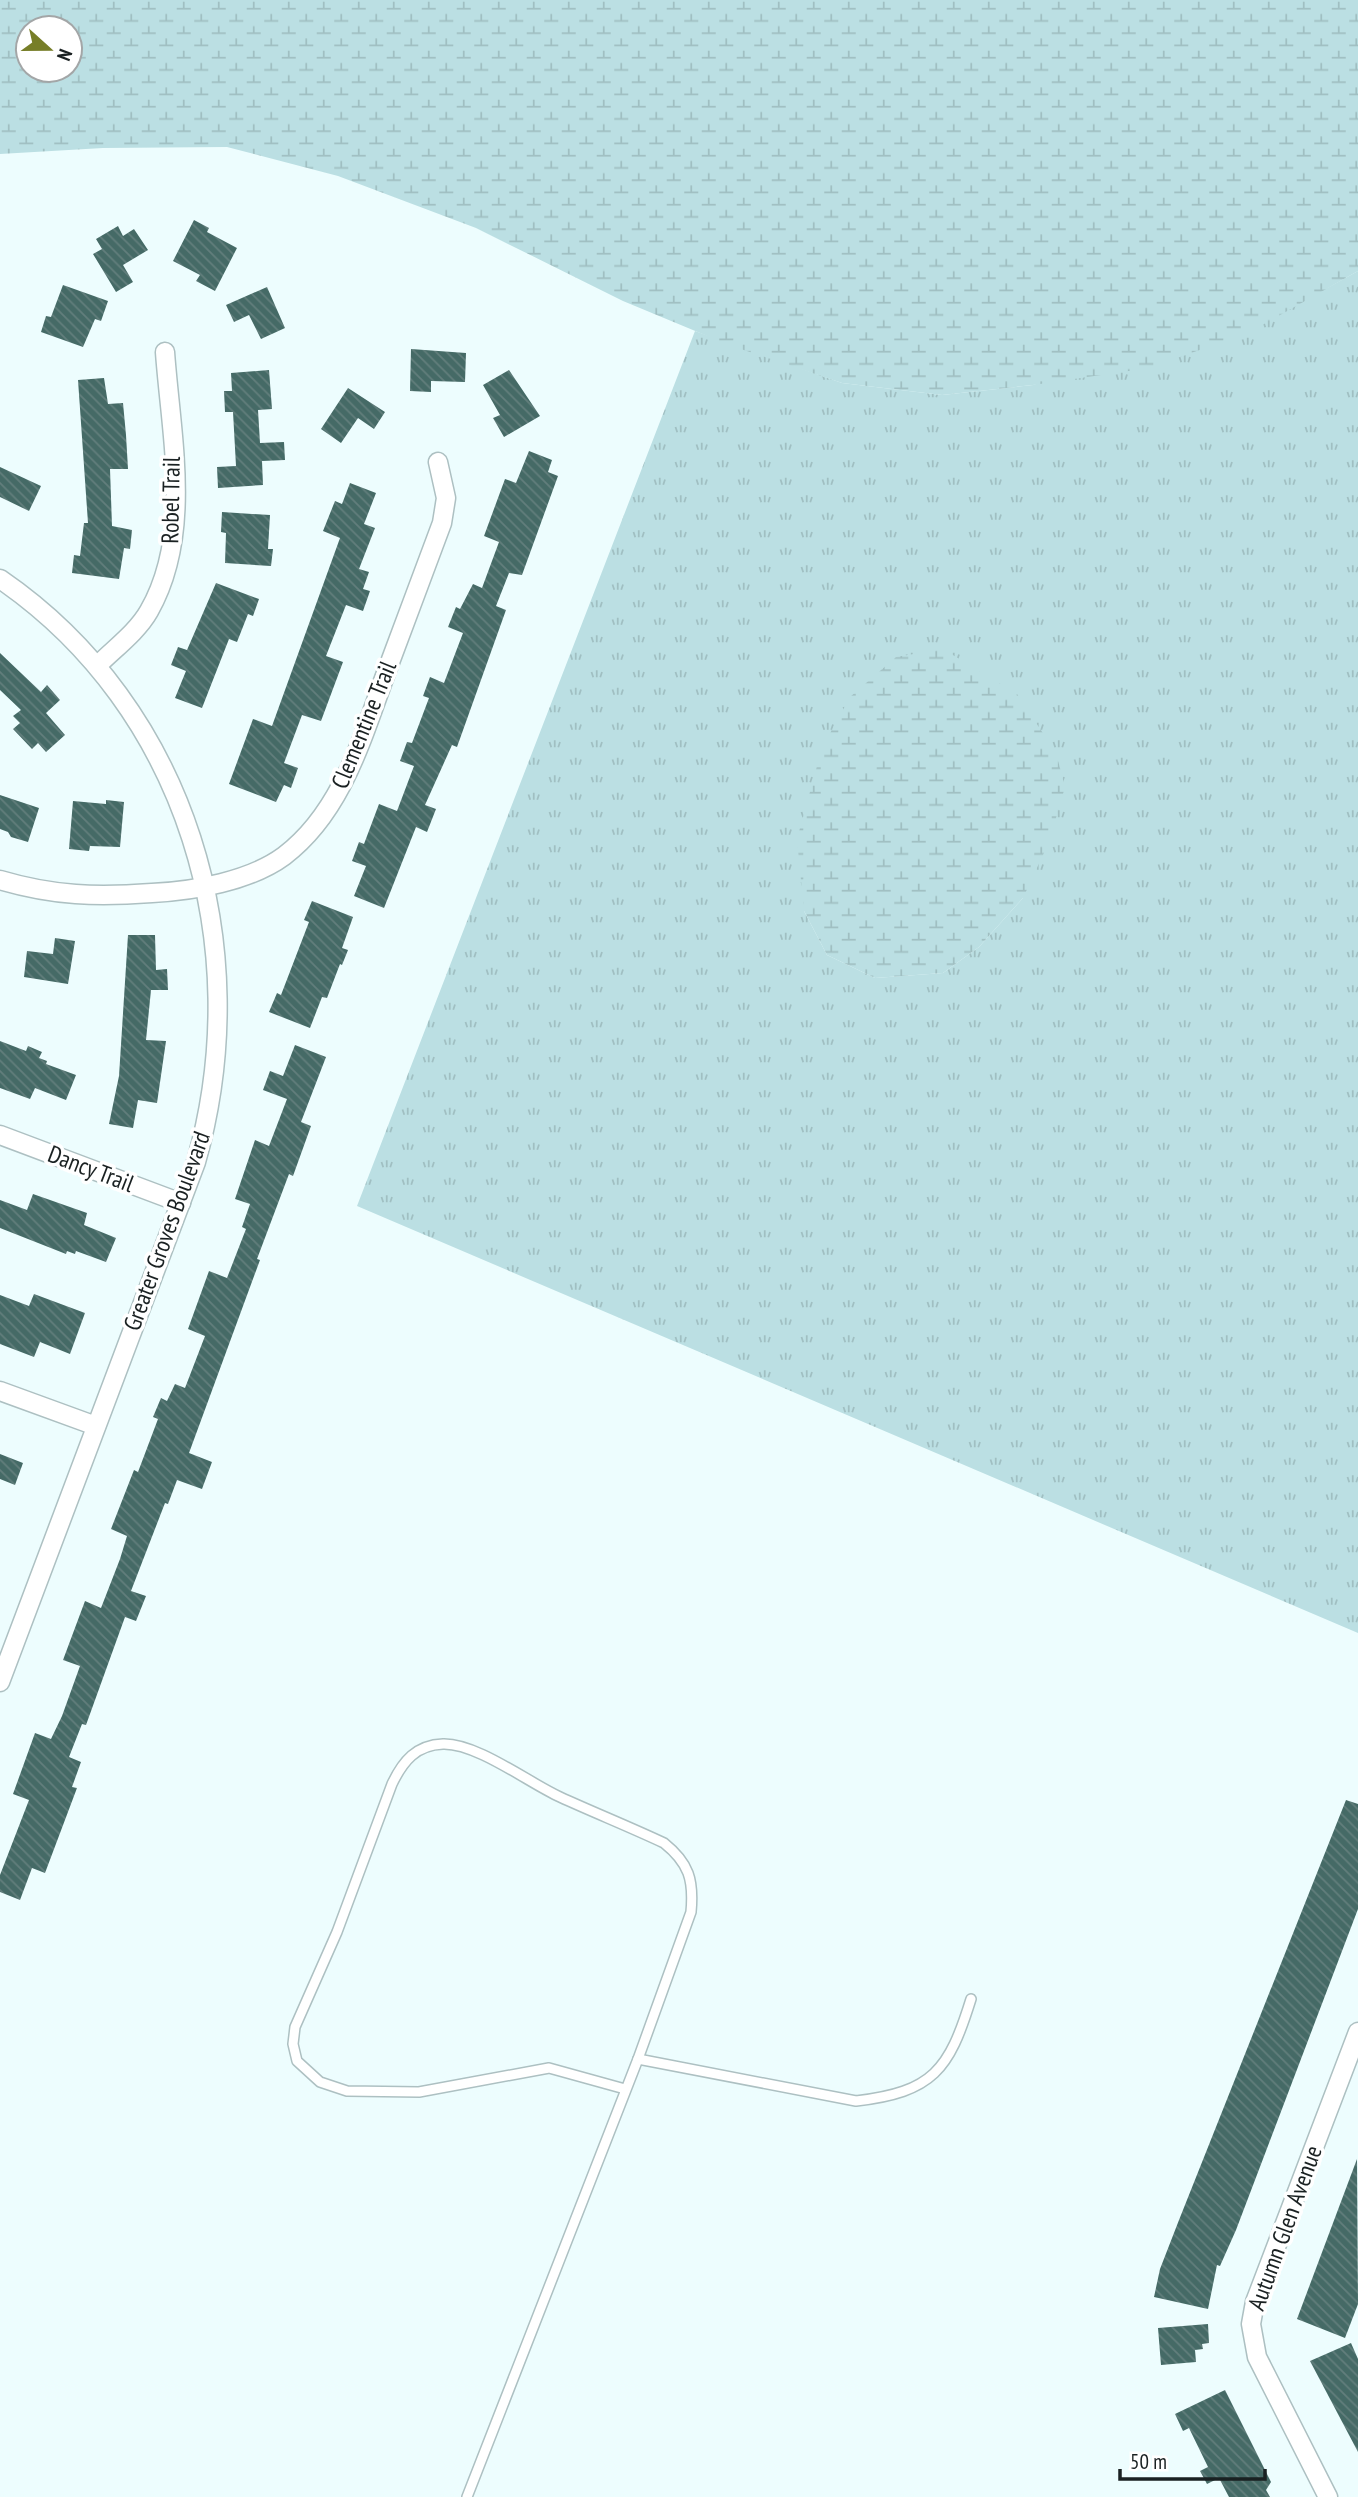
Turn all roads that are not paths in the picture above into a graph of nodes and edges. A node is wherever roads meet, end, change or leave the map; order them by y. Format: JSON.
{"nodes":[{"id":1,"x":165,"y":352,"type":"dead end"},
{"id":2,"x":438,"y":462,"type":"dead end"},
{"id":3,"x":0,"y":579,"type":"edge"},
{"id":4,"x":97,"y":665,"type":"junction"},
{"id":5,"x":0,"y":880,"type":"edge"},
{"id":6,"x":206,"y":888,"type":"junction"},
{"id":7,"x":0,"y":1135,"type":"edge"},
{"id":8,"x":181,"y":1203,"type":"junction"},
{"id":9,"x":0,"y":1391,"type":"edge"},
{"id":10,"x":96,"y":1426,"type":"junction"},
{"id":11,"x":6,"y":1647,"type":"edge"},
{"id":12,"x":0,"y":1682,"type":"edge"},
{"id":13,"x":971,"y":1999,"type":"dead end"},
{"id":14,"x":1358,"y":2032,"type":"edge"},
{"id":15,"x":638,"y":2059,"type":"junction"},
{"id":16,"x":625,"y":2089,"type":"junction"},
{"id":17,"x":467,"y":2497,"type":"edge"},
{"id":18,"x":1328,"y":2497,"type":"edge"}],
"edges":[{"from":1,"to":4,"type":"street","name":"Robel Trail"},
{"from":2,"to":6,"type":"street","name":"Clementine Trail"},
{"from":3,"to":4,"type":"street","name":"Greater Groves Boulevard"},
{"from":4,"to":6,"type":"street","name":"Greater Groves Boulevard"},
{"from":5,"to":6,"type":"street","name":"Clementine Trail"},
{"from":6,"to":8,"type":"street","name":"Greater Groves Boulevard"},
{"from":7,"to":8,"type":"street","name":"Dancy Trail"},
{"from":8,"to":10,"type":"street","name":"Greater Groves Boulevard"},
{"from":9,"to":10,"type":"street"},
{"from":10,"to":11,"type":"street","name":"Greater Groves Boulevard"},
{"from":11,"to":12,"type":"street","name":"Greater Groves Boulevard"},
{"from":13,"to":15,"type":"lane"},
{"from":14,"to":18,"type":"street","name":"Autumn Glen Avenue"},
{"from":15,"to":16,"type":"lane"},
{"from":15,"to":16,"type":"lane"},
{"from":16,"to":17,"type":"lane"}]}
